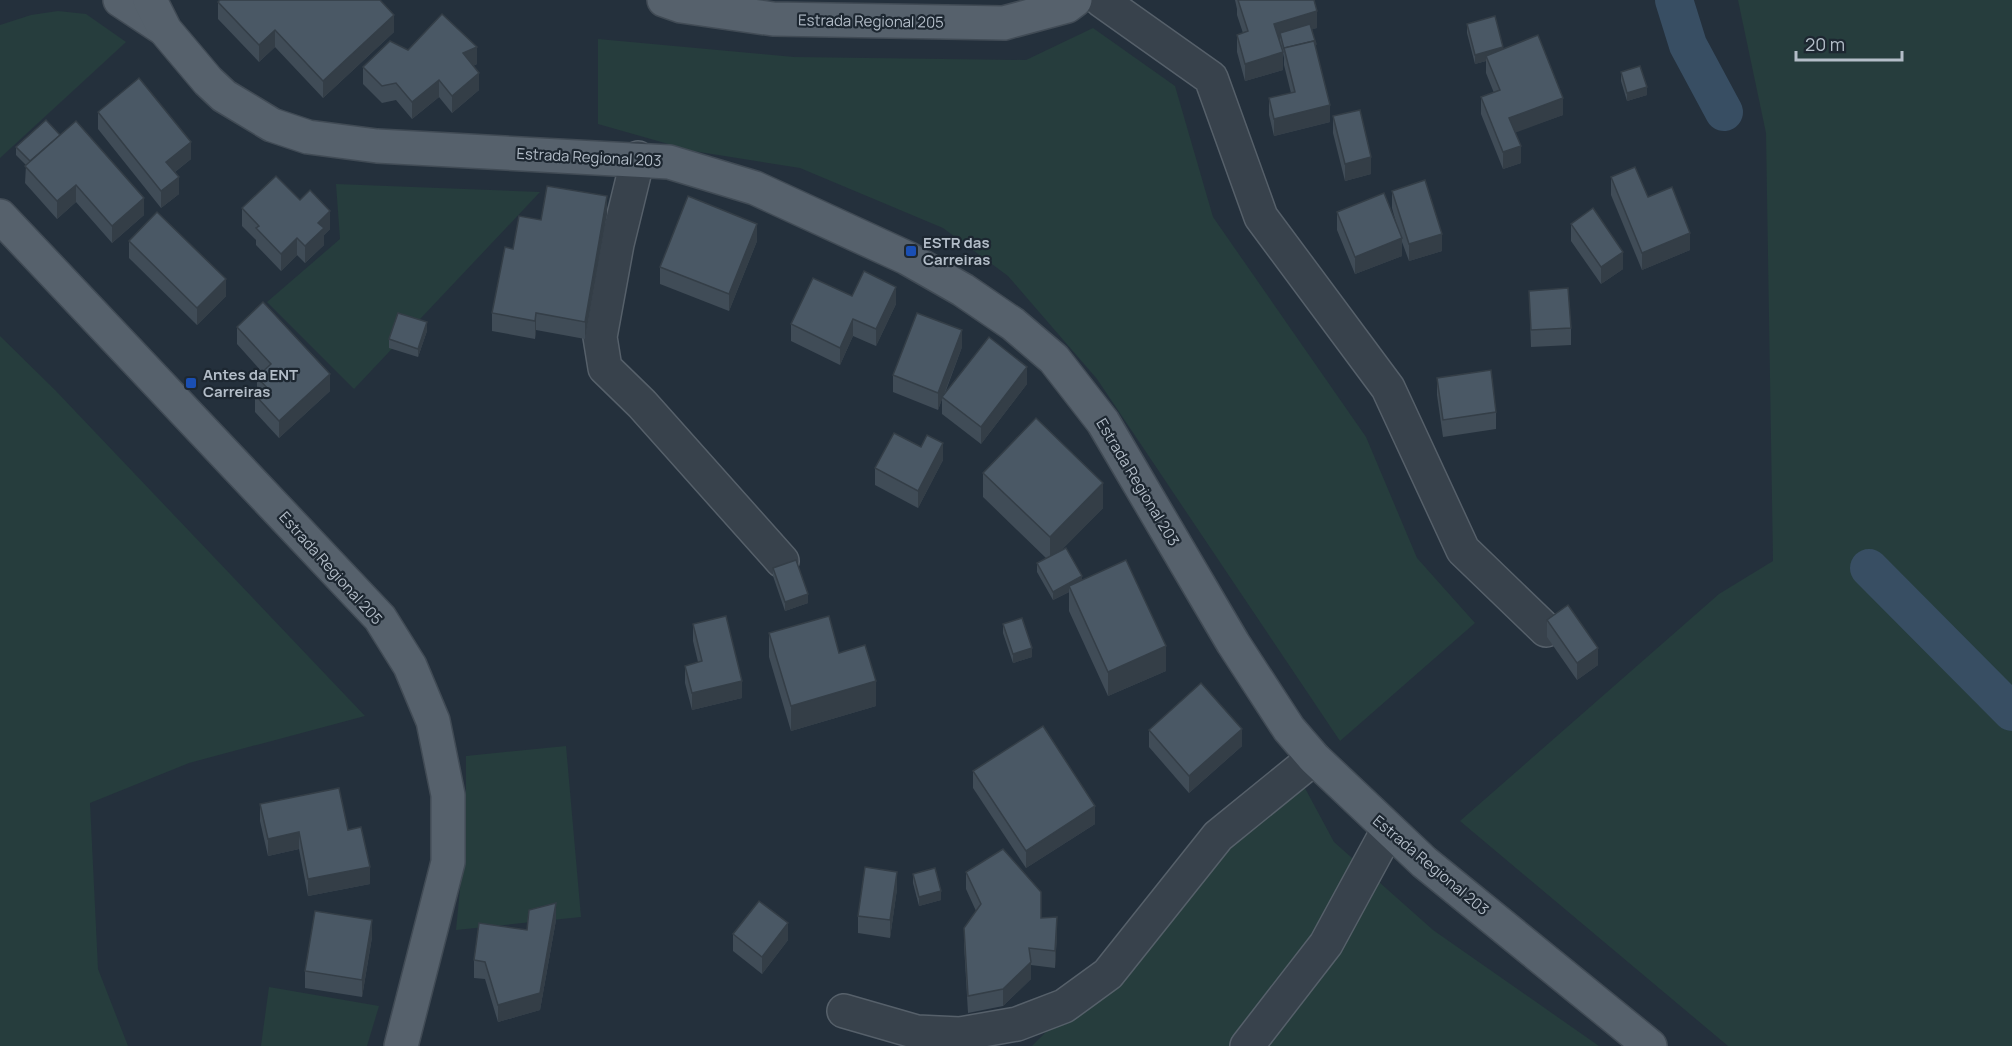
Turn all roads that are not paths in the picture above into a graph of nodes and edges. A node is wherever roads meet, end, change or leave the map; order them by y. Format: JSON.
{"nodes":[{"id":1,"x":120,"y":0,"type":"edge"},
{"id":2,"x":150,"y":0,"type":"edge"},
{"id":3,"x":664,"y":0,"type":"edge"},
{"id":4,"x":1075,"y":0,"type":"edge"},
{"id":5,"x":1101,"y":0,"type":"edge"},
{"id":6,"x":165,"y":30,"type":"junction"},
{"id":7,"x":638,"y":158,"type":"junction"},
{"id":8,"x":0,"y":216,"type":"edge"},
{"id":9,"x":782,"y":561,"type":"dead end"},
{"id":10,"x":1546,"y":630,"type":"edge"},
{"id":11,"x":1314,"y":758,"type":"junction"},
{"id":12,"x":1388,"y":830,"type":"junction"},
{"id":13,"x":844,"y":1011,"type":"dead end"},
{"id":14,"x":401,"y":1046,"type":"edge"},
{"id":15,"x":1247,"y":1046,"type":"edge"},
{"id":16,"x":1650,"y":1046,"type":"edge"}],
"edges":[{"from":1,"to":6,"type":"main road","name":"Estrada Regional 203"},
{"from":2,"to":6,"type":"main road","name":"Estrada Regional 203"},
{"from":3,"to":4,"type":"main road","name":"Estrada Regional 205"},
{"from":5,"to":10,"type":"street"},
{"from":6,"to":7,"type":"main road","name":"Estrada Regional 203"},
{"from":7,"to":9,"type":"street"},
{"from":7,"to":11,"type":"main road","name":"Estrada Regional 203"},
{"from":8,"to":14,"type":"main road","name":"Estrada Regional 205"},
{"from":11,"to":12,"type":"main road","name":"Estrada Regional 203"},
{"from":11,"to":13,"type":"street"},
{"from":12,"to":15,"type":"street"},
{"from":12,"to":16,"type":"main road","name":"Estrada Regional 203"}]}
